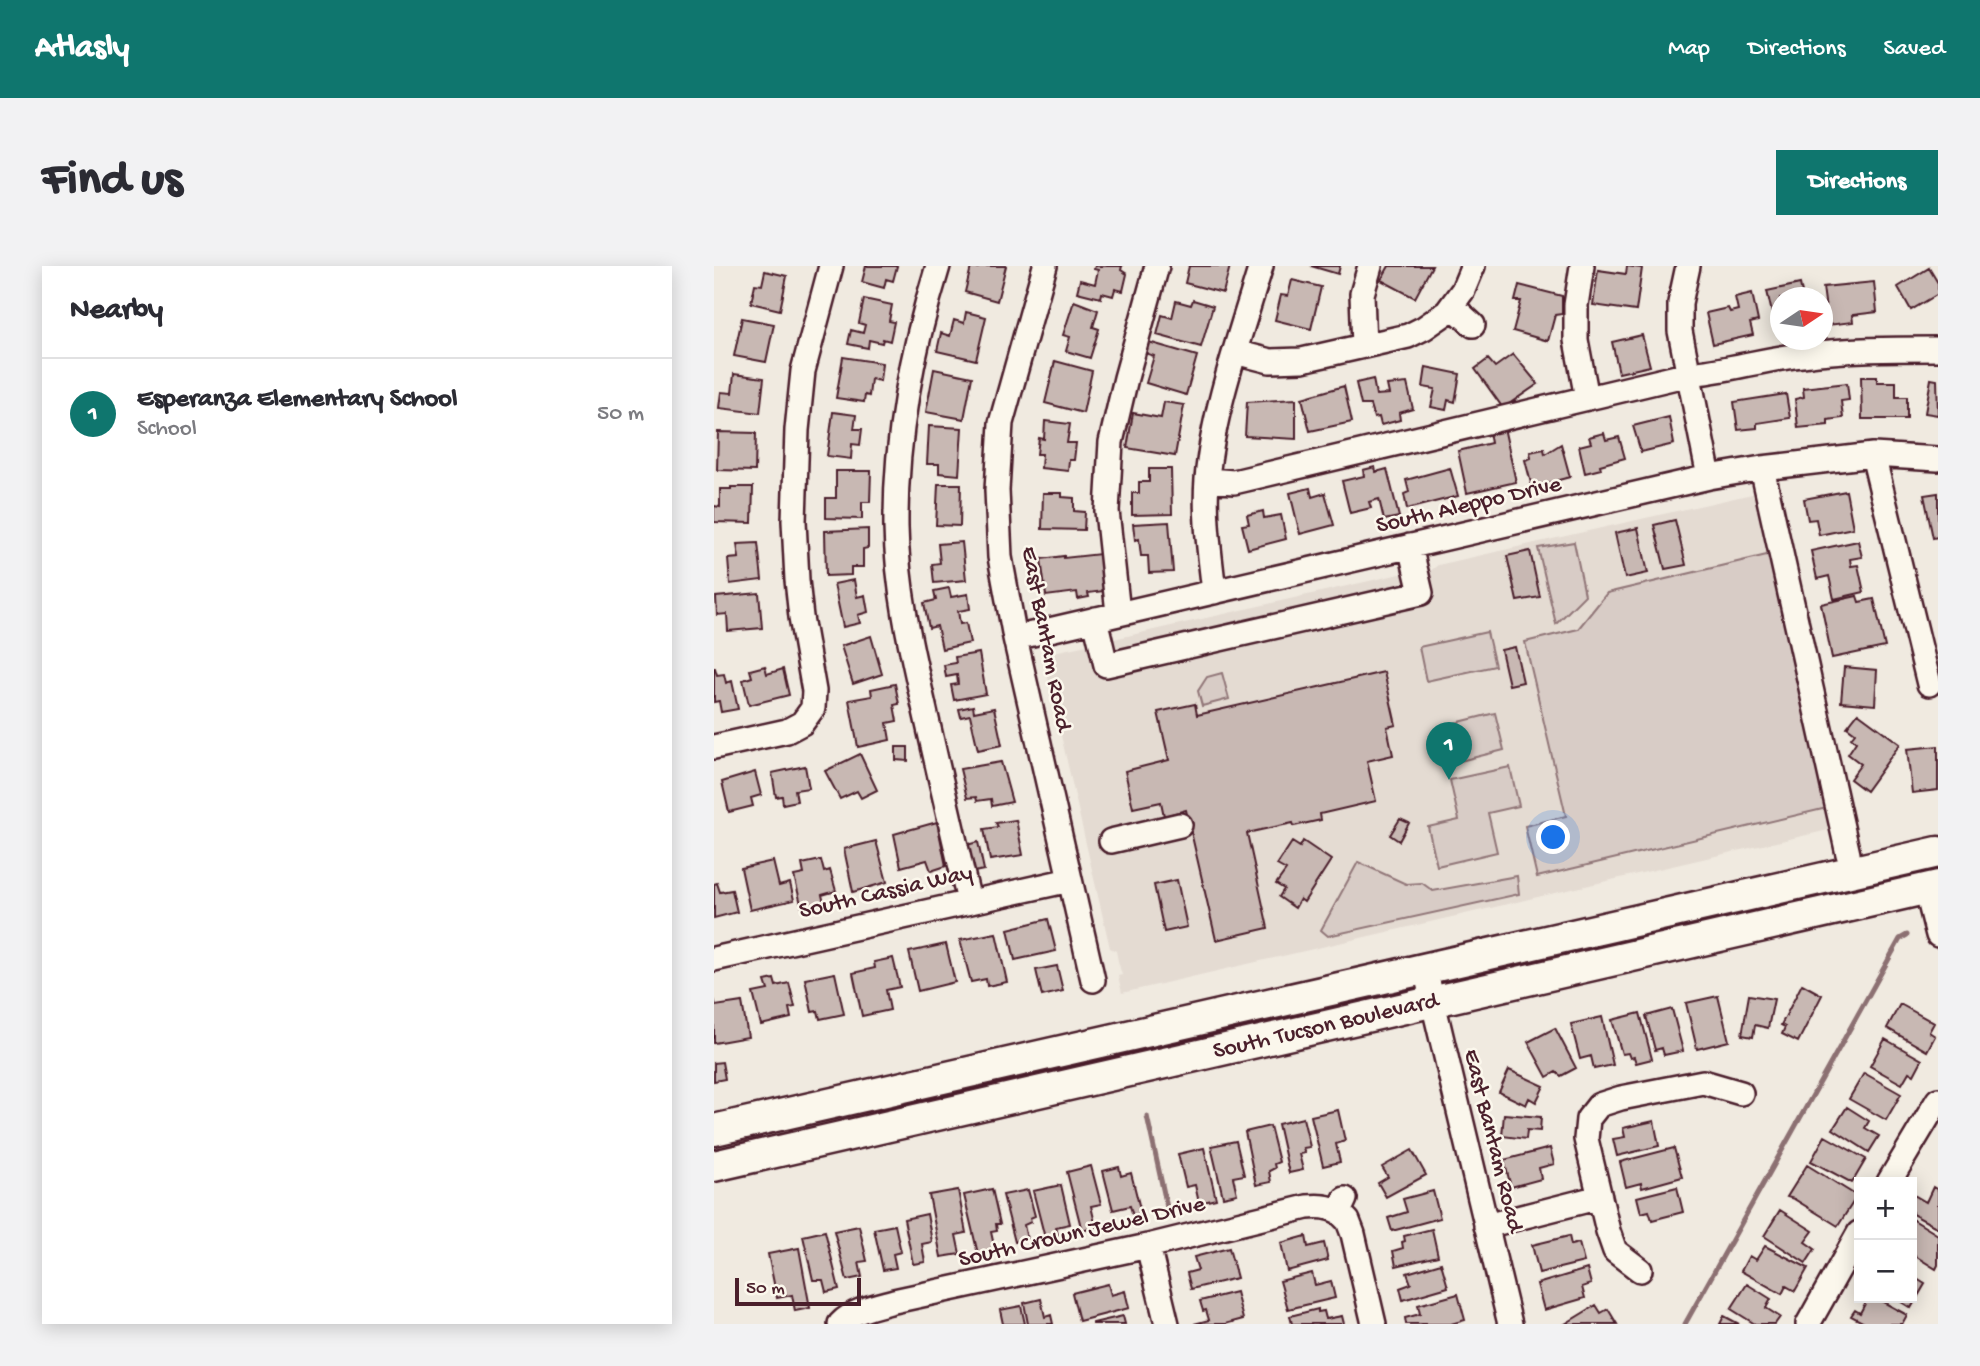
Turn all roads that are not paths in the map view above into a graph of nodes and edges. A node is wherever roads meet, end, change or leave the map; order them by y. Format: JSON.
{"nodes":[{"id":1,"x":831,"y":266,"type":"edge"},
{"id":2,"x":938,"y":266,"type":"edge"},
{"id":3,"x":1045,"y":266,"type":"edge"},
{"id":4,"x":1157,"y":266,"type":"edge"},
{"id":5,"x":1261,"y":266,"type":"edge"},
{"id":6,"x":1370,"y":266,"type":"edge"},
{"id":7,"x":1473,"y":266,"type":"edge"},
{"id":8,"x":1582,"y":266,"type":"edge"},
{"id":9,"x":1688,"y":266,"type":"edge"},
{"id":10,"x":1452,"y":306,"type":"junction"},
{"id":11,"x":1474,"y":325,"type":"dead end"},
{"id":12,"x":1364,"y":346,"type":"junction"},
{"id":13,"x":1938,"y":349,"type":"edge"},
{"id":14,"x":1235,"y":352,"type":"junction"},
{"id":15,"x":1689,"y":374,"type":"junction"},
{"id":16,"x":1587,"y":398,"type":"junction"},
{"id":17,"x":1873,"y":455,"type":"junction"},
{"id":18,"x":1938,"y":459,"type":"edge"},
{"id":19,"x":1762,"y":468,"type":"junction"},
{"id":20,"x":1709,"y":477,"type":"junction"},
{"id":21,"x":1207,"y":480,"type":"junction"},
{"id":22,"x":1410,"y":547,"type":"junction"},
{"id":23,"x":1214,"y":592,"type":"junction"},
{"id":24,"x":1118,"y":613,"type":"junction"},
{"id":25,"x":1095,"y":619,"type":"junction"},
{"id":26,"x":1015,"y":638,"type":"junction"},
{"id":27,"x":1929,"y":684,"type":"dead end"},
{"id":28,"x":714,"y":747,"type":"edge"},
{"id":29,"x":1180,"y":825,"type":"dead end"},
{"id":30,"x":1111,"y":841,"type":"dead end"},
{"id":31,"x":1938,"y":852,"type":"edge"},
{"id":32,"x":1848,"y":854,"type":"dead end"},
{"id":33,"x":1070,"y":880,"type":"junction"},
{"id":34,"x":1932,"y":887,"type":"edge"},
{"id":35,"x":969,"y":901,"type":"junction"},
{"id":36,"x":1938,"y":935,"type":"edge"},
{"id":37,"x":714,"y":959,"type":"edge"},
{"id":38,"x":1425,"y":970,"type":"junction"},
{"id":39,"x":1093,"y":980,"type":"dead end"},
{"id":40,"x":1432,"y":1003,"type":"junction"},
{"id":41,"x":1741,"y":1093,"type":"dead end"},
{"id":42,"x":1938,"y":1100,"type":"edge"},
{"id":43,"x":714,"y":1130,"type":"edge"},
{"id":44,"x":714,"y":1166,"type":"edge"},
{"id":45,"x":1892,"y":1177,"type":"edge"},
{"id":46,"x":1600,"y":1198,"type":"junction"},
{"id":47,"x":1486,"y":1226,"type":"junction"},
{"id":48,"x":1855,"y":1240,"type":"edge"},
{"id":49,"x":1148,"y":1246,"type":"junction"},
{"id":50,"x":1640,"y":1270,"type":"dead end"},
{"id":51,"x":840,"y":1324,"type":"edge"},
{"id":52,"x":1167,"y":1324,"type":"edge"},
{"id":53,"x":1374,"y":1324,"type":"edge"},
{"id":54,"x":1510,"y":1324,"type":"edge"},
{"id":55,"x":1808,"y":1324,"type":"edge"}],
"edges":[{"from":1,"to":28,"type":"street"},
{"from":2,"to":35,"type":"street"},
{"from":3,"to":26,"type":"street","name":"East Bantam Road"},
{"from":4,"to":24,"type":"street"},
{"from":5,"to":14,"type":"street"},
{"from":6,"to":12,"type":"street"},
{"from":7,"to":10,"type":"street"},
{"from":8,"to":16,"type":"street"},
{"from":9,"to":15,"type":"street"},
{"from":10,"to":11,"type":"street"},
{"from":10,"to":12,"type":"street"},
{"from":12,"to":14,"type":"street"},
{"from":13,"to":15,"type":"street"},
{"from":14,"to":21,"type":"street"},
{"from":15,"to":16,"type":"street"},
{"from":15,"to":20,"type":"street"},
{"from":16,"to":21,"type":"street"},
{"from":17,"to":18,"type":"street","name":"South Aleppo Drive"},
{"from":17,"to":19,"type":"street","name":"South Aleppo Drive"},
{"from":17,"to":27,"type":"street"},
{"from":19,"to":20,"type":"street","name":"South Aleppo Drive"},
{"from":19,"to":32,"type":"street"},
{"from":20,"to":22,"type":"street","name":"South Aleppo Drive"},
{"from":21,"to":23,"type":"street"},
{"from":22,"to":23,"type":"street","name":"South Aleppo Drive"},
{"from":22,"to":25,"type":"street"},
{"from":23,"to":24,"type":"street","name":"South Aleppo Drive"},
{"from":24,"to":25,"type":"street","name":"South Aleppo Drive"},
{"from":25,"to":26,"type":"street","name":"South Aleppo Drive"},
{"from":26,"to":33,"type":"street","name":"East Bantam Road"},
{"from":29,"to":30,"type":"street"},
{"from":31,"to":38,"type":"main road","name":"South Tucson Boulevard"},
{"from":33,"to":35,"type":"street","name":"South Cassia Way"},
{"from":33,"to":39,"type":"street","name":"East Bantam Road"},
{"from":34,"to":36,"type":"street"},
{"from":34,"to":40,"type":"main road","name":"South Tucson Boulevard"},
{"from":35,"to":37,"type":"street","name":"South Cassia Way"},
{"from":38,"to":40,"type":"street","name":"East Bantam Road"},
{"from":38,"to":43,"type":"main road","name":"South Tucson Boulevard"},
{"from":40,"to":44,"type":"main road","name":"South Tucson Boulevard"},
{"from":40,"to":47,"type":"street","name":"East Bantam Road"},
{"from":41,"to":46,"type":"street"},
{"from":42,"to":45,"type":"street"},
{"from":46,"to":47,"type":"street"},
{"from":46,"to":50,"type":"street"},
{"from":47,"to":54,"type":"street","name":"East Bantam Road"},
{"from":48,"to":55,"type":"street"},
{"from":49,"to":51,"type":"street","name":"South Crown Jewel Drive"},
{"from":49,"to":52,"type":"street"},
{"from":49,"to":53,"type":"street","name":"South Crown Jewel Drive"}]}
